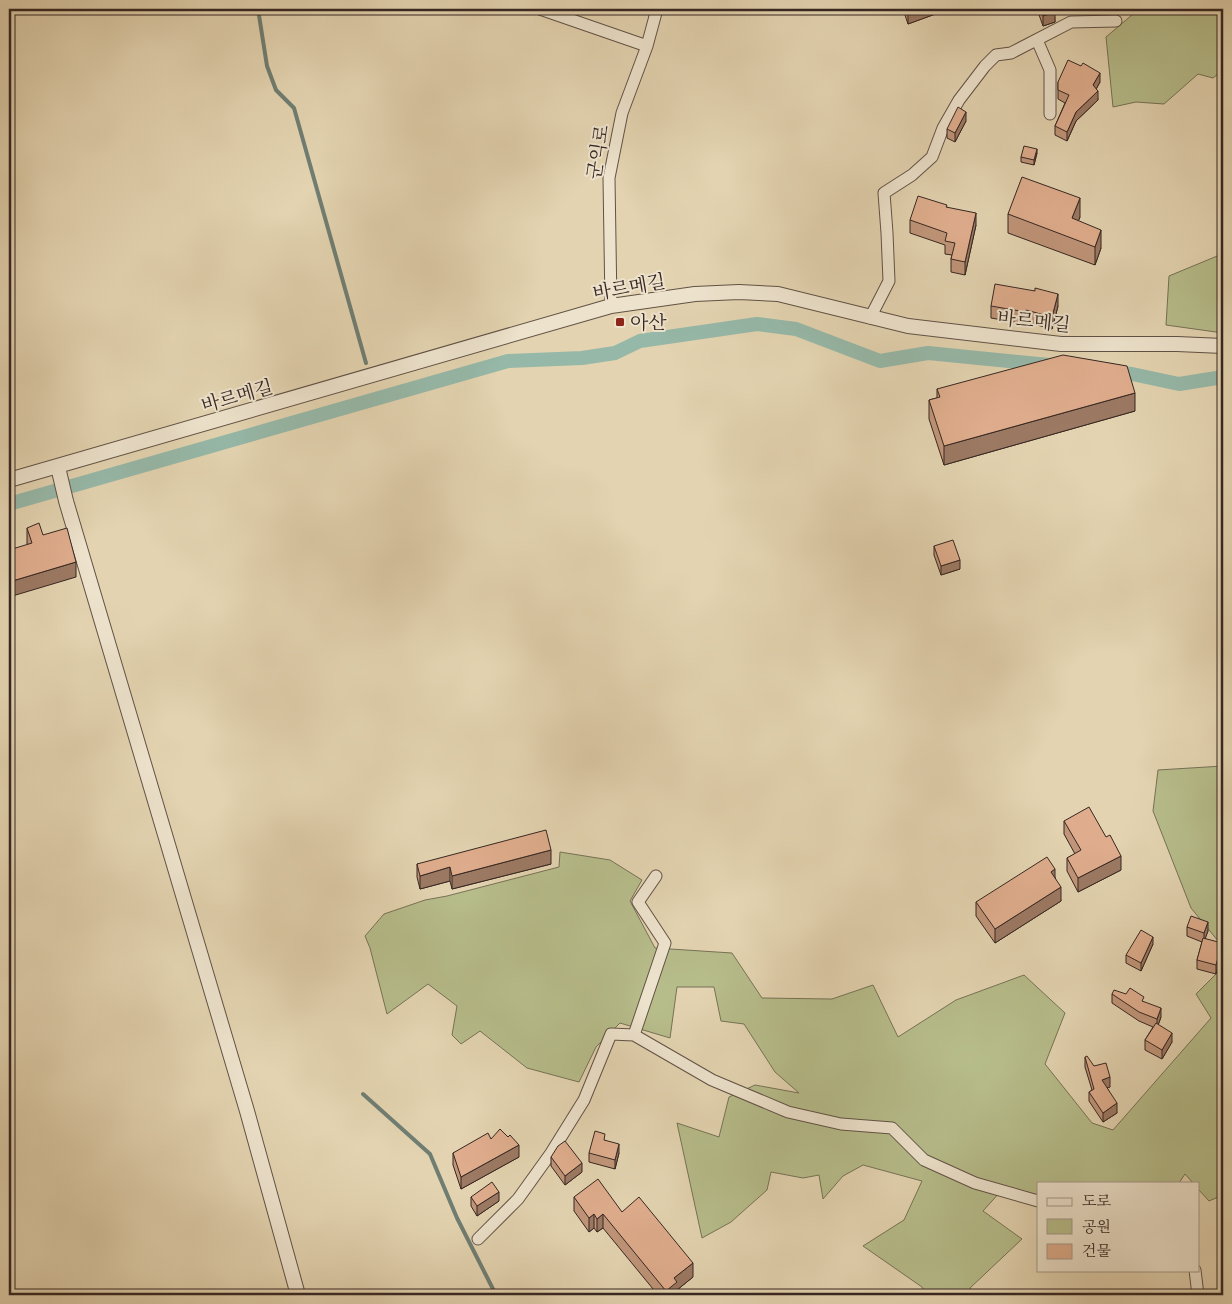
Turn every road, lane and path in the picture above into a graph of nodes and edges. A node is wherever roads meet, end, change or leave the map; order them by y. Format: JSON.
{"nodes":[{"id":1,"x":540,"y":9,"type":"edge"},
{"id":2,"x":657,"y":9,"type":"edge"},
{"id":3,"x":1116,"y":20,"type":"dead end"},
{"id":4,"x":1037,"y":40,"type":"junction"},
{"id":5,"x":647,"y":46,"type":"junction"},
{"id":6,"x":1050,"y":114,"type":"dead end"},
{"id":7,"x":611,"y":306,"type":"junction"},
{"id":8,"x":870,"y":318,"type":"junction"},
{"id":9,"x":1223,"y":346,"type":"edge"},
{"id":10,"x":59,"y":472,"type":"junction"},
{"id":11,"x":9,"y":480,"type":"edge"},
{"id":12,"x":656,"y":876,"type":"dead end"},
{"id":13,"x":634,"y":1035,"type":"junction"},
{"id":14,"x":1037,"y":1201,"type":"edge"},
{"id":15,"x":478,"y":1239,"type":"dead end"},
{"id":16,"x":1195,"y":1272,"type":"edge"},
{"id":17,"x":298,"y":1295,"type":"edge"},
{"id":18,"x":1198,"y":1295,"type":"edge"}],
"edges":[{"from":1,"to":5,"type":"street"},
{"from":2,"to":5,"type":"street","name":"군익로"},
{"from":3,"to":4,"type":"street"},
{"from":4,"to":6,"type":"street"},
{"from":4,"to":8,"type":"street"},
{"from":5,"to":7,"type":"street","name":"군익로"},
{"from":7,"to":8,"type":"street","name":"바르메길"},
{"from":7,"to":10,"type":"street","name":"바르메길"},
{"from":8,"to":9,"type":"street","name":"바르메길"},
{"from":10,"to":11,"type":"street","name":"바르메길"},
{"from":10,"to":17,"type":"street"},
{"from":12,"to":13,"type":"street"},
{"from":13,"to":14,"type":"street"},
{"from":13,"to":15,"type":"street"},
{"from":16,"to":18,"type":"street"}]}
